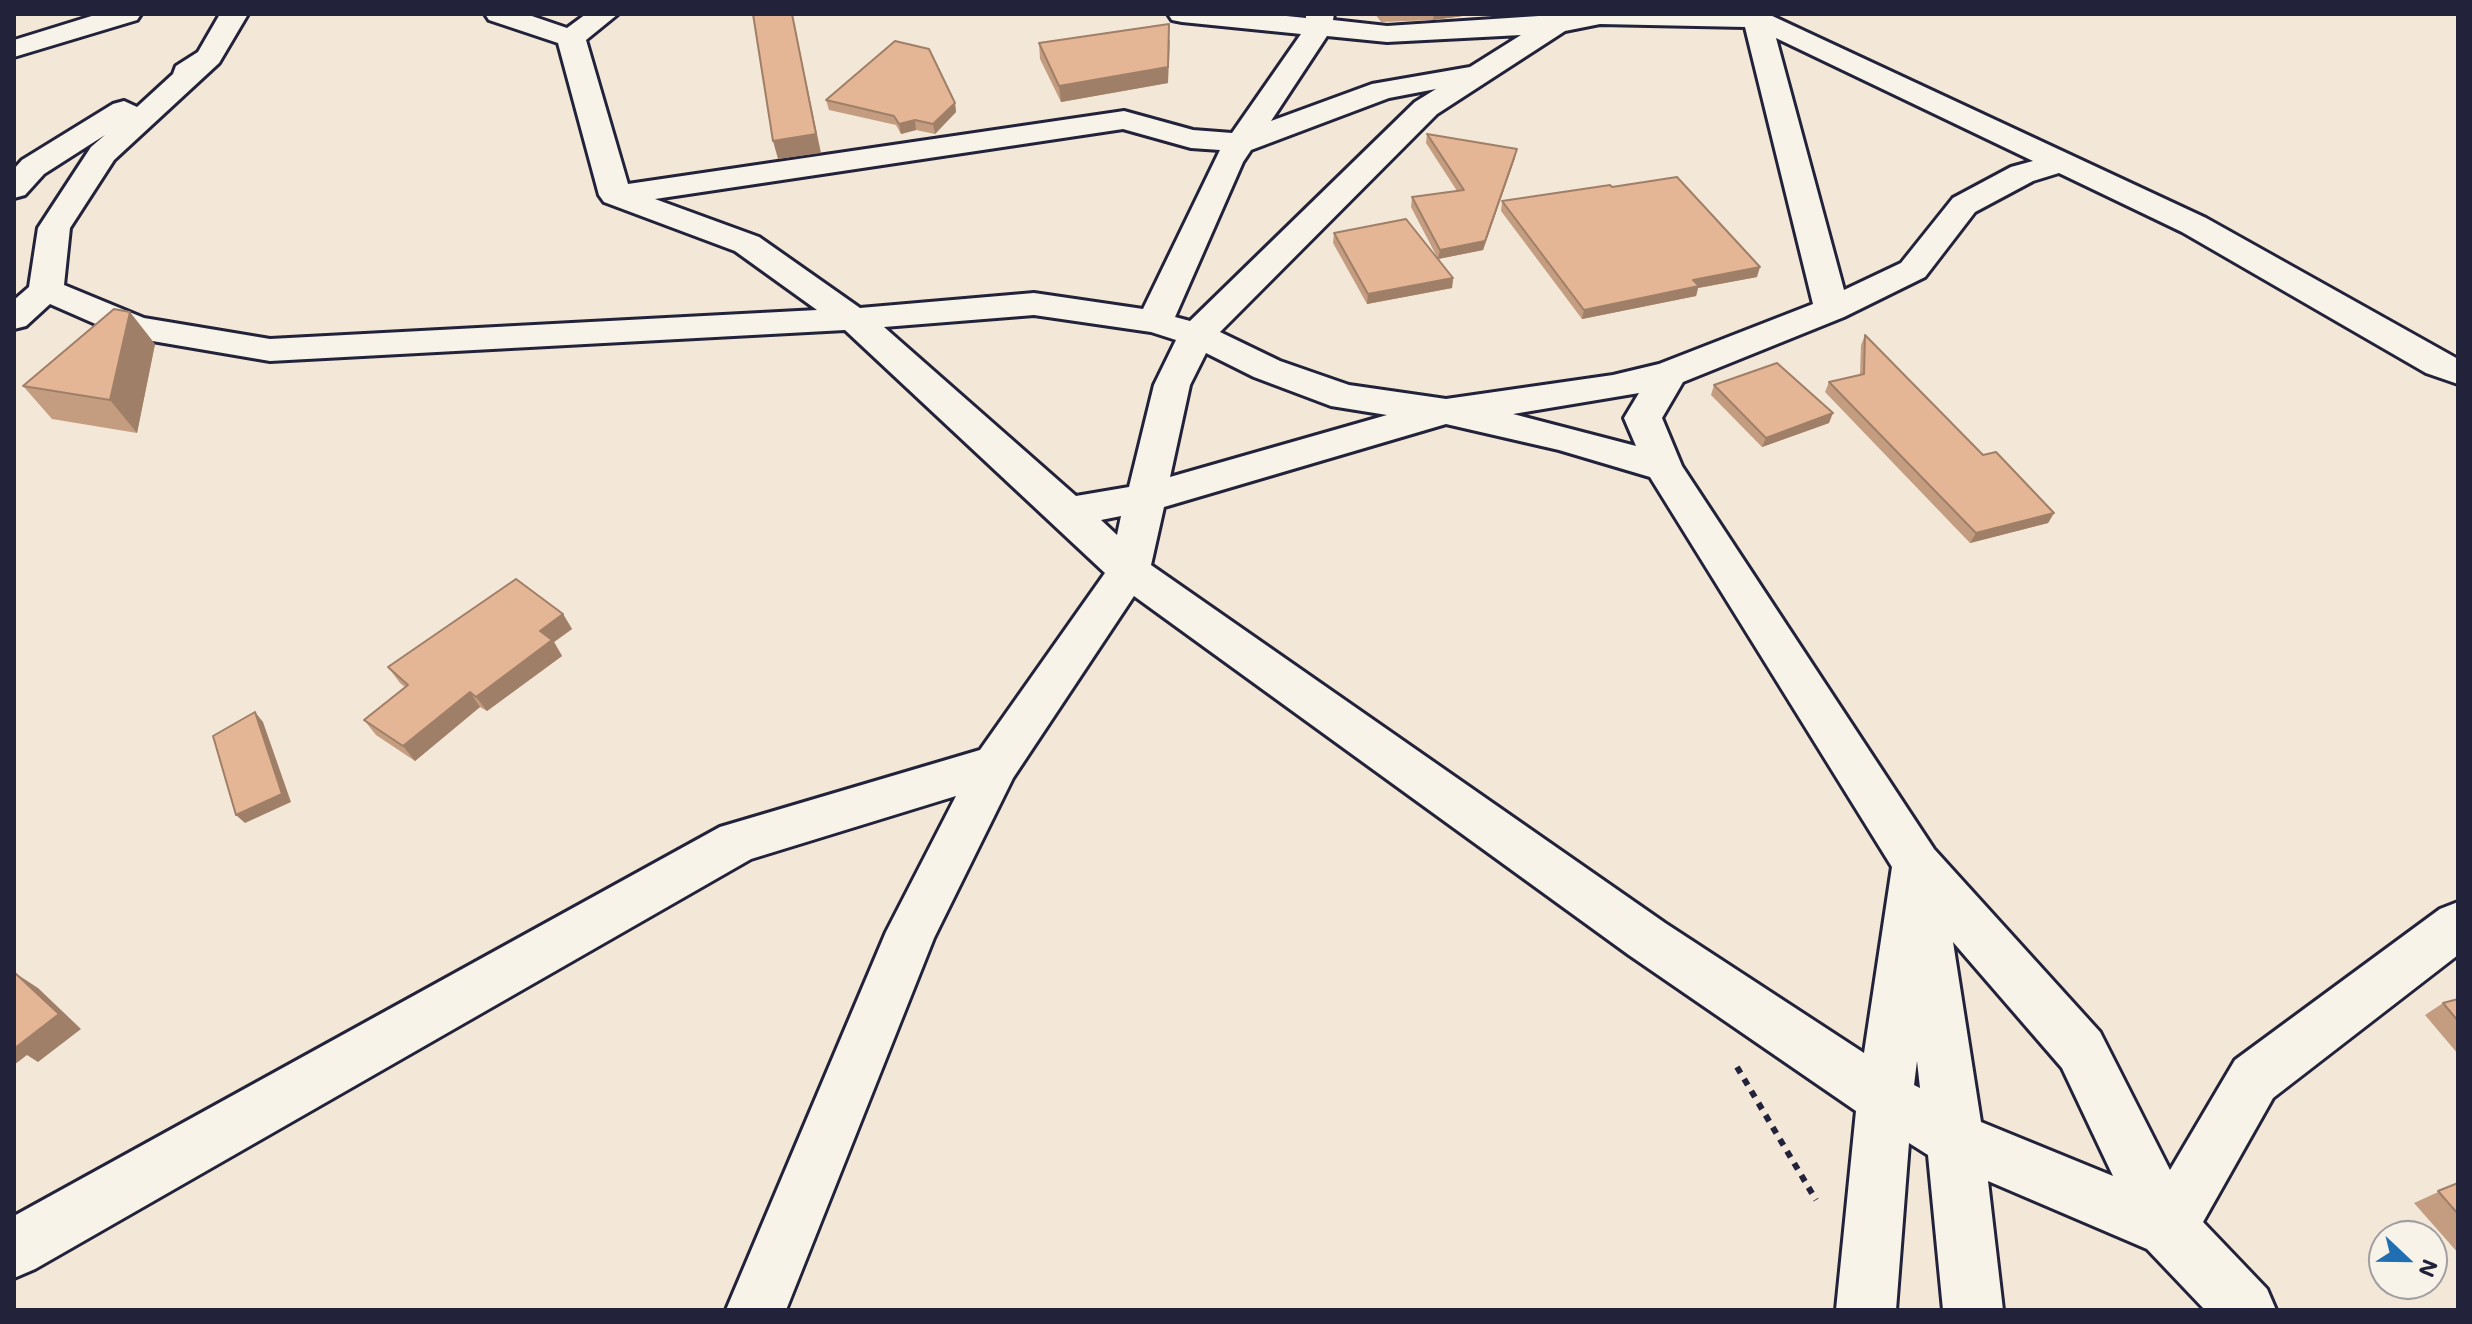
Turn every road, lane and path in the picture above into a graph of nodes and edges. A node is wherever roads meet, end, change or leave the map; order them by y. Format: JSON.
{"nodes":[{"id":1,"x":127,"y":14,"type":"edge"},
{"id":2,"x":234,"y":14,"type":"edge"},
{"id":3,"x":499,"y":14,"type":"edge"},
{"id":4,"x":1182,"y":14,"type":"edge"},
{"id":5,"x":1755,"y":17,"type":"edge"},
{"id":6,"x":1556,"y":25,"type":"junction"},
{"id":7,"x":588,"y":26,"type":"edge"},
{"id":8,"x":1324,"y":46,"type":"edge"},
{"id":9,"x":14,"y":49,"type":"edge"},
{"id":10,"x":209,"y":57,"type":"junction"},
{"id":11,"x":1482,"y":72,"type":"junction"},
{"id":12,"x":1382,"y":90,"type":"junction"},
{"id":13,"x":1426,"y":108,"type":"junction"},
{"id":14,"x":1241,"y":143,"type":"junction"},
{"id":15,"x":2064,"y":162,"type":"junction"},
{"id":16,"x":14,"y":188,"type":"edge"},
{"id":17,"x":615,"y":195,"type":"junction"},
{"id":18,"x":46,"y":290,"type":"junction"},
{"id":19,"x":1832,"y":309,"type":"junction"},
{"id":20,"x":14,"y":318,"type":"edge"},
{"id":21,"x":853,"y":319,"type":"junction"},
{"id":22,"x":1155,"y":322,"type":"junction"},
{"id":23,"x":1197,"y":335,"type":"junction"},
{"id":24,"x":2458,"y":372,"type":"edge"},
{"id":25,"x":1669,"y":374,"type":"junction"},
{"id":26,"x":1446,"y":411,"type":"junction"},
{"id":27,"x":1664,"y":468,"type":"junction"},
{"id":28,"x":1146,"y":498,"type":"junction"},
{"id":29,"x":1068,"y":512,"type":"junction"},
{"id":30,"x":1129,"y":571,"type":"junction"},
{"id":31,"x":996,"y":765,"type":"junction"},
{"id":32,"x":1917,"y":864,"type":"junction"},
{"id":33,"x":2458,"y":925,"type":"edge"},
{"id":34,"x":1730,"y":1057,"type":"dead end"},
{"id":35,"x":1885,"y":1098,"type":"junction"},
{"id":36,"x":1955,"y":1139,"type":"junction"},
{"id":37,"x":1820,"y":1206,"type":"dead end"},
{"id":38,"x":2168,"y":1228,"type":"junction"},
{"id":39,"x":14,"y":1248,"type":"edge"},
{"id":40,"x":756,"y":1310,"type":"edge"},
{"id":41,"x":1866,"y":1310,"type":"edge"},
{"id":42,"x":1973,"y":1310,"type":"edge"},
{"id":43,"x":2246,"y":1310,"type":"edge"}],
"edges":[{"from":1,"to":9,"type":"street"},
{"from":2,"to":10,"type":"street"},
{"from":3,"to":7,"type":"street"},
{"from":4,"to":8,"type":"street"},
{"from":5,"to":6,"type":"street"},
{"from":5,"to":15,"type":"street"},
{"from":5,"to":19,"type":"street"},
{"from":6,"to":8,"type":"street"},
{"from":6,"to":11,"type":"street"},
{"from":7,"to":17,"type":"street"},
{"from":8,"to":12,"type":"street"},
{"from":8,"to":14,"type":"street"},
{"from":10,"to":16,"type":"street"},
{"from":10,"to":18,"type":"street"},
{"from":11,"to":12,"type":"street"},
{"from":11,"to":13,"type":"street"},
{"from":12,"to":13,"type":"street"},
{"from":12,"to":14,"type":"street"},
{"from":13,"to":23,"type":"street"},
{"from":14,"to":17,"type":"street"},
{"from":14,"to":22,"type":"street"},
{"from":15,"to":19,"type":"street"},
{"from":15,"to":24,"type":"street"},
{"from":17,"to":21,"type":"street"},
{"from":18,"to":20,"type":"street"},
{"from":18,"to":21,"type":"street"},
{"from":19,"to":25,"type":"street"},
{"from":21,"to":22,"type":"street"},
{"from":21,"to":29,"type":"street"},
{"from":22,"to":23,"type":"street"},
{"from":23,"to":26,"type":"street"},
{"from":23,"to":28,"type":"street"},
{"from":25,"to":26,"type":"street"},
{"from":25,"to":27,"type":"street"},
{"from":26,"to":27,"type":"street"},
{"from":26,"to":28,"type":"street"},
{"from":27,"to":32,"type":"street"},
{"from":28,"to":29,"type":"street"},
{"from":28,"to":30,"type":"street"},
{"from":29,"to":30,"type":"street"},
{"from":30,"to":31,"type":"street"},
{"from":30,"to":35,"type":"street"},
{"from":31,"to":39,"type":"street"},
{"from":31,"to":40,"type":"street"},
{"from":32,"to":35,"type":"street"},
{"from":32,"to":36,"type":"street"},
{"from":32,"to":38,"type":"street"},
{"from":33,"to":38,"type":"street"},
{"from":34,"to":37,"type":"path"},
{"from":35,"to":36,"type":"street"},
{"from":35,"to":41,"type":"street"},
{"from":36,"to":38,"type":"street"},
{"from":36,"to":42,"type":"street"},
{"from":38,"to":43,"type":"street"}]}
